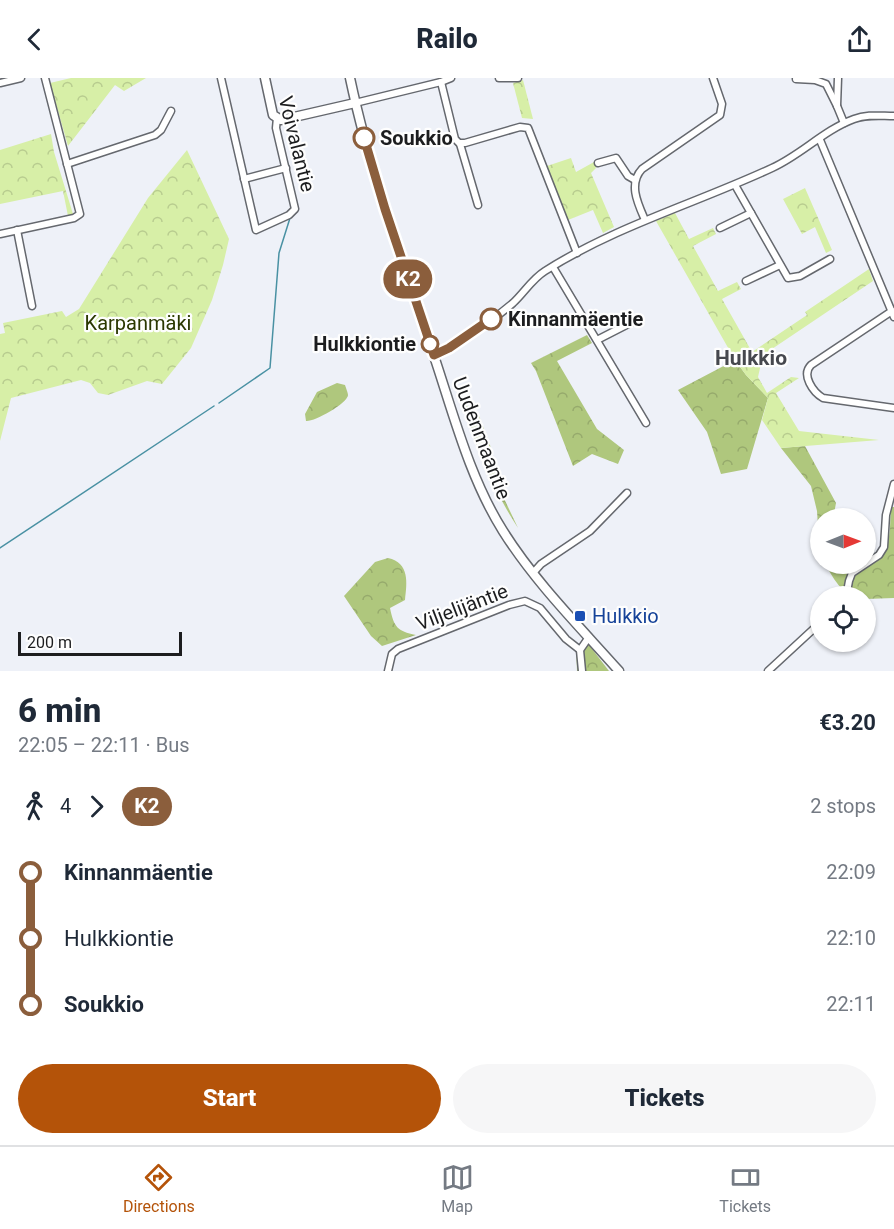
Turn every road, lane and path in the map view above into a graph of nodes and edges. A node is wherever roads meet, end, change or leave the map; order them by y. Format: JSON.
{"nodes":[{"id":1,"x":21,"y":78,"type":"edge"},
{"id":2,"x":45,"y":78,"type":"edge"},
{"id":3,"x":221,"y":78,"type":"edge"},
{"id":4,"x":264,"y":78,"type":"edge"},
{"id":5,"x":350,"y":78,"type":"edge"},
{"id":6,"x":451,"y":78,"type":"edge"},
{"id":7,"x":499,"y":78,"type":"edge"},
{"id":8,"x":518,"y":78,"type":"edge"},
{"id":9,"x":713,"y":78,"type":"edge"},
{"id":10,"x":838,"y":78,"type":"edge"},
{"id":11,"x":796,"y":79,"type":"edge"},
{"id":12,"x":441,"y":82,"type":"junction"},
{"id":13,"x":0,"y":83,"type":"edge"},
{"id":14,"x":355,"y":103,"type":"junction"},
{"id":15,"x":837,"y":106,"type":"junction"},
{"id":16,"x":171,"y":111,"type":"dead end"},
{"id":17,"x":894,"y":116,"type":"edge"},
{"id":18,"x":277,"y":118,"type":"junction"},
{"id":19,"x":844,"y":123,"type":"junction"},
{"id":20,"x":820,"y":140,"type":"junction"},
{"id":21,"x":460,"y":144,"type":"junction"},
{"id":22,"x":598,"y":163,"type":"dead end"},
{"id":23,"x":67,"y":164,"type":"junction"},
{"id":24,"x":286,"y":168,"type":"junction"},
{"id":25,"x":244,"y":179,"type":"junction"},
{"id":26,"x":635,"y":180,"type":"junction"},
{"id":27,"x":735,"y":185,"type":"junction"},
{"id":28,"x":478,"y":205,"type":"dead end"},
{"id":29,"x":751,"y":213,"type":"junction"},
{"id":30,"x":645,"y":220,"type":"junction"},
{"id":31,"x":720,"y":228,"type":"dead end"},
{"id":32,"x":17,"y":230,"type":"junction"},
{"id":33,"x":0,"y":234,"type":"edge"},
{"id":34,"x":577,"y":253,"type":"junction"},
{"id":35,"x":830,"y":259,"type":"dead end"},
{"id":36,"x":780,"y":265,"type":"junction"},
{"id":37,"x":553,"y":267,"type":"junction"},
{"id":38,"x":746,"y":281,"type":"dead end"},
{"id":39,"x":32,"y":306,"type":"dead end"},
{"id":40,"x":893,"y":314,"type":"edge"},
{"id":41,"x":638,"y":320,"type":"dead end"},
{"id":42,"x":597,"y":340,"type":"junction"},
{"id":43,"x":434,"y":355,"type":"junction"},
{"id":44,"x":894,"y":408,"type":"edge"},
{"id":45,"x":646,"y":423,"type":"dead end"},
{"id":46,"x":894,"y":484,"type":"edge"},
{"id":47,"x":627,"y":493,"type":"dead end"},
{"id":48,"x":533,"y":573,"type":"junction"},
{"id":49,"x":848,"y":586,"type":"edge"},
{"id":50,"x":810,"y":632,"type":"edge"},
{"id":51,"x":589,"y":637,"type":"junction"},
{"id":52,"x":580,"y":650,"type":"junction"},
{"id":53,"x":388,"y":671,"type":"edge"},
{"id":54,"x":582,"y":671,"type":"edge"},
{"id":55,"x":619,"y":671,"type":"edge"},
{"id":56,"x":768,"y":671,"type":"edge"}],
"edges":[{"from":1,"to":13,"type":"street"},
{"from":2,"to":23,"type":"street"},
{"from":3,"to":25,"type":"street"},
{"from":4,"to":18,"type":"main road","name":"Voivalantie"},
{"from":5,"to":14,"type":"main road","name":"Uudenmaantie"},
{"from":6,"to":12,"type":"street"},
{"from":7,"to":8,"type":"street"},
{"from":9,"to":26,"type":"street"},
{"from":10,"to":15,"type":"street"},
{"from":11,"to":15,"type":"street"},
{"from":12,"to":14,"type":"street"},
{"from":12,"to":21,"type":"street"},
{"from":14,"to":18,"type":"main road"},
{"from":14,"to":43,"type":"main road","name":"Uudenmaantie"},
{"from":15,"to":19,"type":"street"},
{"from":16,"to":23,"type":"street"},
{"from":17,"to":19,"type":"street"},
{"from":18,"to":24,"type":"street","name":"Voivalantie"},
{"from":19,"to":20,"type":"street"},
{"from":20,"to":27,"type":"street"},
{"from":20,"to":40,"type":"street"},
{"from":21,"to":28,"type":"street"},
{"from":21,"to":34,"type":"street"},
{"from":22,"to":26,"type":"street"},
{"from":23,"to":32,"type":"street"},
{"from":24,"to":25,"type":"street"},
{"from":24,"to":25,"type":"street","name":"Voivalantie"},
{"from":26,"to":30,"type":"street"},
{"from":27,"to":29,"type":"street"},
{"from":27,"to":30,"type":"street"},
{"from":29,"to":31,"type":"street"},
{"from":29,"to":36,"type":"street"},
{"from":30,"to":34,"type":"street"},
{"from":32,"to":33,"type":"street"},
{"from":32,"to":39,"type":"street"},
{"from":34,"to":37,"type":"street"},
{"from":35,"to":36,"type":"street"},
{"from":36,"to":38,"type":"street"},
{"from":37,"to":42,"type":"street"},
{"from":37,"to":43,"type":"street"},
{"from":40,"to":44,"type":"street"},
{"from":41,"to":42,"type":"street"},
{"from":42,"to":45,"type":"street"},
{"from":43,"to":48,"type":"main road","name":"Uudenmaantie"},
{"from":46,"to":49,"type":"street"},
{"from":47,"to":48,"type":"street"},
{"from":48,"to":51,"type":"main road","name":"Uudenmaantie"},
{"from":50,"to":56,"type":"street"},
{"from":51,"to":52,"type":"street"},
{"from":51,"to":55,"type":"main road","name":"Uudenmaantie"},
{"from":52,"to":53,"type":"street","name":"Viljelijäntie"},
{"from":52,"to":54,"type":"street"}]}
